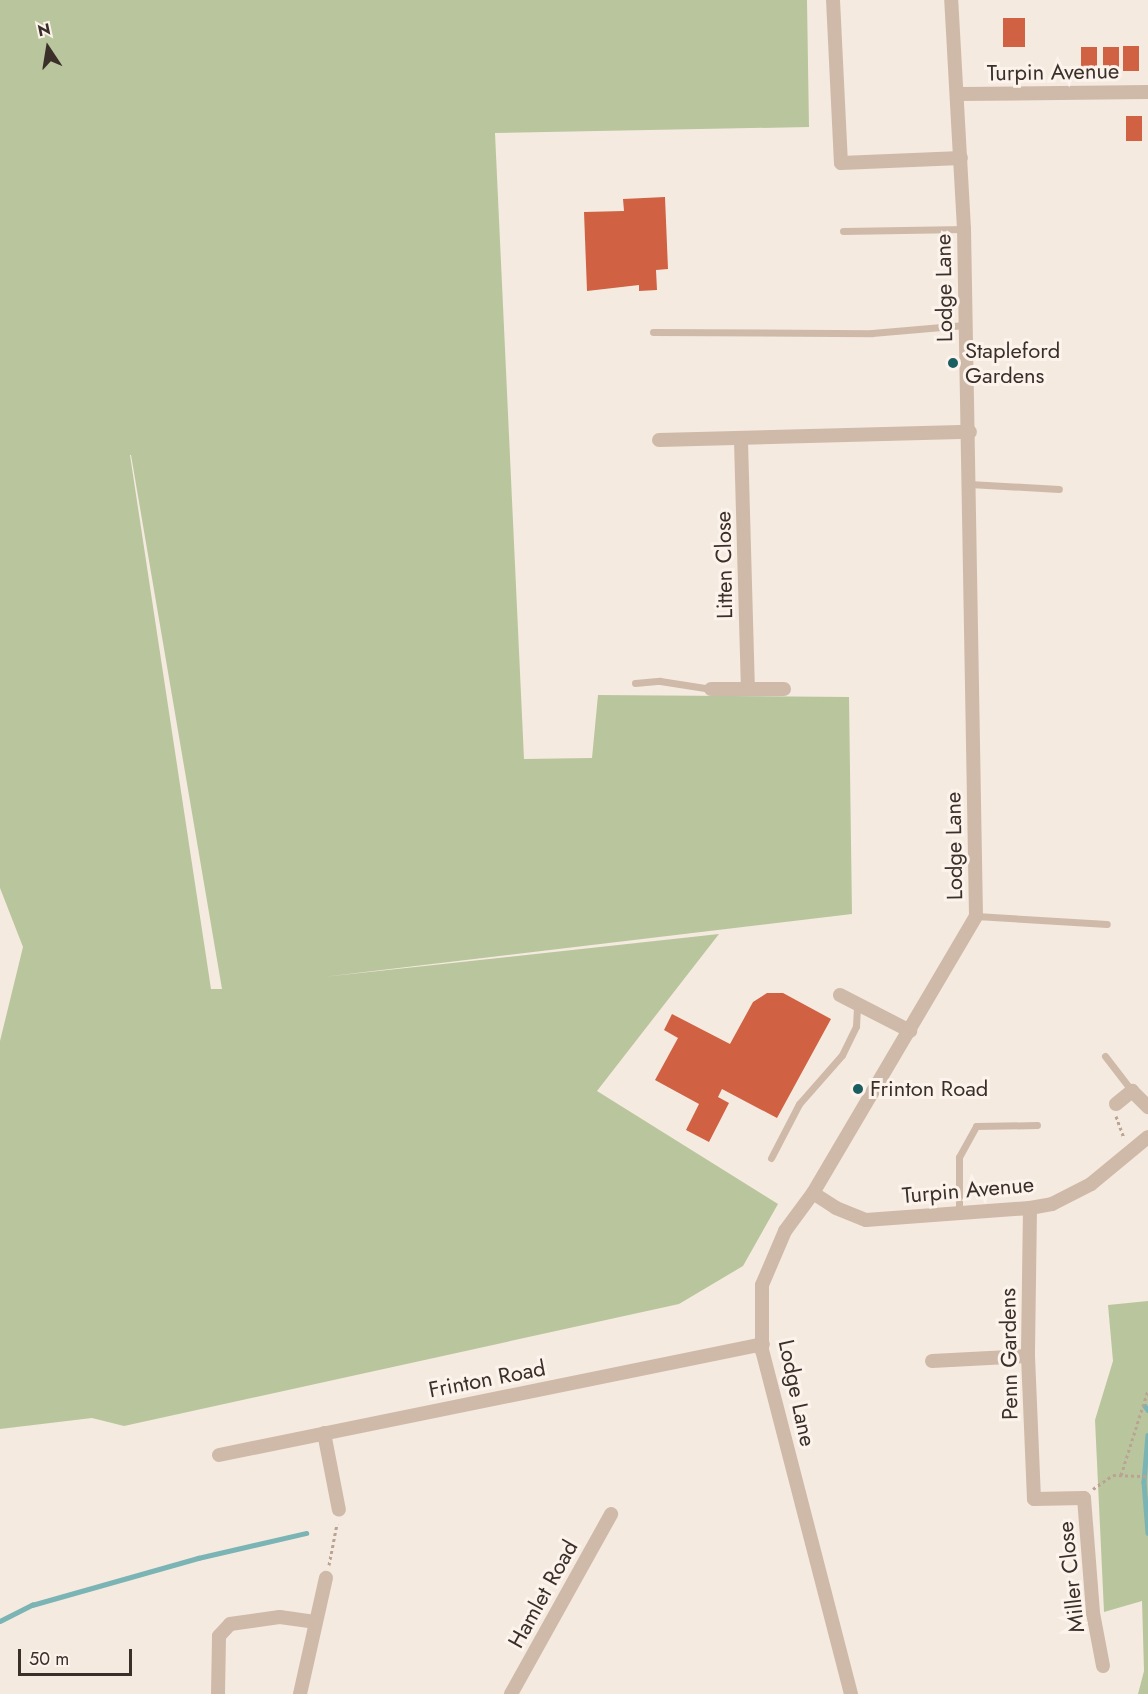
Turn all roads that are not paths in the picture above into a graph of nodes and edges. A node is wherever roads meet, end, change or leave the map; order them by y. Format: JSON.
{"nodes":[{"id":1,"x":833,"y":0,"type":"edge"},
{"id":2,"x":951,"y":0,"type":"edge"},
{"id":3,"x":1148,"y":92,"type":"edge"},
{"id":4,"x":959,"y":94,"type":"junction"},
{"id":5,"x":961,"y":158,"type":"junction"},
{"id":6,"x":964,"y":229,"type":"junction"},
{"id":7,"x":843,"y":231,"type":"dead end"},
{"id":8,"x":965,"y":325,"type":"junction"},
{"id":9,"x":653,"y":332,"type":"dead end"},
{"id":10,"x":970,"y":432,"type":"junction"},
{"id":11,"x":659,"y":440,"type":"dead end"},
{"id":12,"x":741,"y":441,"type":"junction"},
{"id":13,"x":969,"y":484,"type":"junction"},
{"id":14,"x":1059,"y":489,"type":"dead end"},
{"id":15,"x":635,"y":683,"type":"dead end"},
{"id":16,"x":748,"y":689,"type":"junction"},
{"id":17,"x":784,"y":689,"type":"dead end"},
{"id":18,"x":711,"y":690,"type":"joint"},
{"id":19,"x":976,"y":916,"type":"junction"},
{"id":20,"x":1107,"y":924,"type":"dead end"},
{"id":21,"x":840,"y":995,"type":"dead end"},
{"id":22,"x":857,"y":1004,"type":"junction"},
{"id":23,"x":910,"y":1031,"type":"junction"},
{"id":24,"x":1105,"y":1056,"type":"dead end"},
{"id":25,"x":1132,"y":1091,"type":"junction"},
{"id":26,"x":1114,"y":1106,"type":"road end"},
{"id":27,"x":1148,"y":1107,"type":"edge"},
{"id":28,"x":1037,"y":1125,"type":"dead end"},
{"id":29,"x":1148,"y":1137,"type":"edge"},
{"id":30,"x":771,"y":1158,"type":"dead end"},
{"id":31,"x":813,"y":1193,"type":"junction"},
{"id":32,"x":1030,"y":1208,"type":"junction"},
{"id":33,"x":959,"y":1211,"type":"junction"},
{"id":34,"x":763,"y":1344,"type":"junction"},
{"id":35,"x":1028,"y":1356,"type":"junction"},
{"id":36,"x":932,"y":1361,"type":"dead end"},
{"id":37,"x":324,"y":1433,"type":"junction"},
{"id":38,"x":219,"y":1455,"type":"dead end"},
{"id":39,"x":1034,"y":1499,"type":"joint"},
{"id":40,"x":339,"y":1510,"type":"road end"},
{"id":41,"x":611,"y":1514,"type":"dead end"},
{"id":42,"x":326,"y":1578,"type":"road end"},
{"id":43,"x":315,"y":1622,"type":"junction"},
{"id":44,"x":1103,"y":1666,"type":"dead end"},
{"id":45,"x":218,"y":1694,"type":"edge"},
{"id":46,"x":300,"y":1694,"type":"edge"},
{"id":47,"x":511,"y":1694,"type":"edge"},
{"id":48,"x":850,"y":1694,"type":"edge"}],
"edges":[{"from":1,"to":5,"type":"street"},
{"from":2,"to":4,"type":"street","name":"Lodge Lane"},
{"from":3,"to":4,"type":"street","name":"Turpin Avenue"},
{"from":4,"to":5,"type":"street","name":"Lodge Lane"},
{"from":5,"to":6,"type":"street","name":"Lodge Lane"},
{"from":6,"to":7,"type":"lane"},
{"from":6,"to":8,"type":"street","name":"Lodge Lane"},
{"from":8,"to":9,"type":"lane"},
{"from":8,"to":10,"type":"street","name":"Lodge Lane"},
{"from":10,"to":12,"type":"street"},
{"from":10,"to":13,"type":"street","name":"Lodge Lane"},
{"from":11,"to":12,"type":"street"},
{"from":12,"to":16,"type":"street","name":"Litten Close"},
{"from":13,"to":14,"type":"lane"},
{"from":13,"to":19,"type":"street","name":"Lodge Lane"},
{"from":15,"to":18,"type":"lane"},
{"from":16,"to":17,"type":"street"},
{"from":16,"to":18,"type":"street"},
{"from":19,"to":20,"type":"lane"},
{"from":19,"to":23,"type":"street","name":"Lodge Lane"},
{"from":21,"to":22,"type":"street"},
{"from":22,"to":23,"type":"street"},
{"from":22,"to":30,"type":"lane"},
{"from":23,"to":31,"type":"street","name":"Lodge Lane"},
{"from":24,"to":25,"type":"lane"},
{"from":25,"to":26,"type":"street"},
{"from":25,"to":27,"type":"street"},
{"from":28,"to":33,"type":"lane"},
{"from":29,"to":32,"type":"street","name":"Turpin Avenue"},
{"from":31,"to":33,"type":"street","name":"Turpin Avenue"},
{"from":31,"to":34,"type":"street","name":"Lodge Lane"},
{"from":32,"to":33,"type":"street","name":"Turpin Avenue"},
{"from":32,"to":35,"type":"street","name":"Penn Gardens"},
{"from":34,"to":37,"type":"street","name":"Frinton Road"},
{"from":34,"to":48,"type":"street","name":"Lodge Lane"},
{"from":35,"to":36,"type":"street"},
{"from":35,"to":39,"type":"street","name":"Penn Gardens"},
{"from":37,"to":38,"type":"street","name":"Frinton Road"},
{"from":37,"to":40,"type":"street"},
{"from":39,"to":44,"type":"street","name":"Miller Close"},
{"from":41,"to":47,"type":"street","name":"Hamlet Road"},
{"from":42,"to":43,"type":"street"},
{"from":43,"to":45,"type":"street"},
{"from":43,"to":46,"type":"street"}]}
